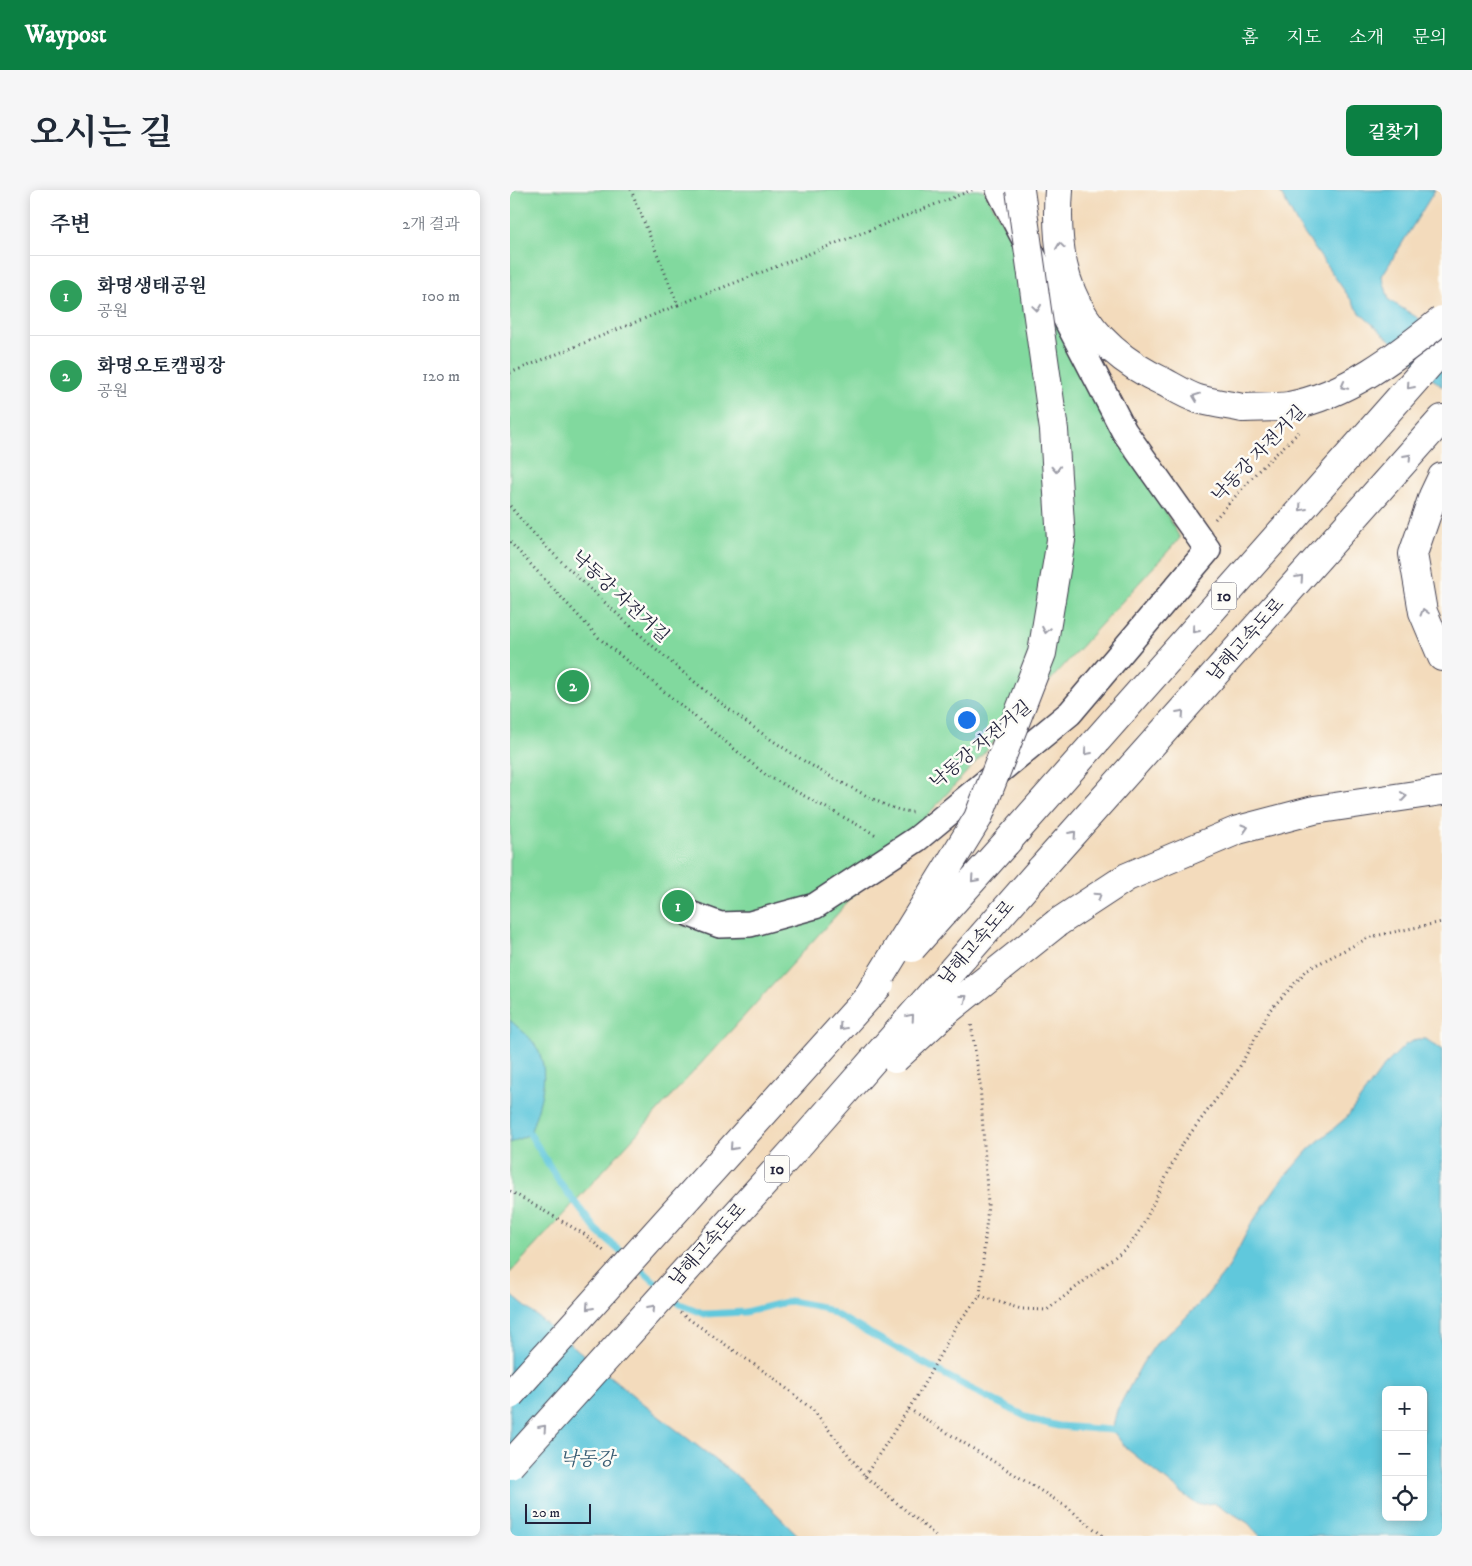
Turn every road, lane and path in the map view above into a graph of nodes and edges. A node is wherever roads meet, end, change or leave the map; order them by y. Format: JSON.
{"nodes":[{"id":1,"x":631,"y":190,"type":"edge"},
{"id":2,"x":972,"y":190,"type":"edge"},
{"id":3,"x":999,"y":190,"type":"edge"},
{"id":4,"x":1020,"y":190,"type":"edge"},
{"id":5,"x":1059,"y":190,"type":"edge"},
{"id":6,"x":678,"y":306,"type":"junction"},
{"id":7,"x":1442,"y":320,"type":"edge"},
{"id":8,"x":1442,"y":350,"type":"edge"},
{"id":9,"x":510,"y":373,"type":"edge"},
{"id":10,"x":1442,"y":419,"type":"edge"},
{"id":11,"x":1304,"y":426,"type":"dead end"},
{"id":12,"x":1442,"y":477,"type":"edge"},
{"id":13,"x":510,"y":506,"type":"edge"},
{"id":14,"x":1198,"y":538,"type":"junction"},
{"id":15,"x":1442,"y":657,"type":"edge"},
{"id":16,"x":1442,"y":791,"type":"edge"},
{"id":17,"x":916,"y":812,"type":"dead end"},
{"id":18,"x":690,"y":914,"type":"dead end"},
{"id":19,"x":1442,"y":922,"type":"edge"},
{"id":20,"x":867,"y":998,"type":"junction"},
{"id":21,"x":797,"y":1147,"type":"junction"},
{"id":22,"x":510,"y":1191,"type":"edge"},
{"id":23,"x":613,"y":1258,"type":"dead end"},
{"id":24,"x":980,"y":1296,"type":"dead end"},
{"id":25,"x":678,"y":1312,"type":"dead end"},
{"id":26,"x":957,"y":1324,"type":"dead end"},
{"id":27,"x":510,"y":1395,"type":"edge"},
{"id":28,"x":909,"y":1409,"type":"junction"},
{"id":29,"x":510,"y":1465,"type":"edge"},
{"id":30,"x":865,"y":1476,"type":"junction"},
{"id":31,"x":936,"y":1536,"type":"edge"},
{"id":32,"x":1103,"y":1536,"type":"edge"}],
"edges":[{"from":1,"to":6,"type":"path"},
{"from":2,"to":6,"type":"path"},
{"from":3,"to":14,"type":"street"},
{"from":4,"to":20,"type":"highway","one_way":true,"bridge":true},
{"from":7,"to":5,"type":"highway","one_way":true,"bridge":true},
{"from":6,"to":9,"type":"path"},
{"from":8,"to":20,"type":"highway","number":"10","one_way":true,"bridge":true},
{"from":21,"to":10,"type":"highway","name":"남해고속도로","number":"10","one_way":true,"bridge":true},
{"from":11,"to":14,"type":"path","name":"낙동강 자전거길"},
{"from":15,"to":12,"type":"highway","one_way":true},
{"from":13,"to":17,"type":"path","name":"낙동강 자전거길"},
{"from":14,"to":18,"type":"street"},
{"from":21,"to":16,"type":"highway","one_way":true,"bridge":true},
{"from":19,"to":24,"type":"path"},
{"from":20,"to":27,"type":"highway","number":"10","one_way":true,"bridge":true},
{"from":29,"to":21,"type":"highway","name":"남해고속도로","number":"10","one_way":true,"bridge":true},
{"from":22,"to":23,"type":"path"},
{"from":25,"to":30,"type":"path"},
{"from":26,"to":28,"type":"path"},
{"from":28,"to":30,"type":"path"},
{"from":28,"to":32,"type":"path"},
{"from":30,"to":31,"type":"path"}]}
